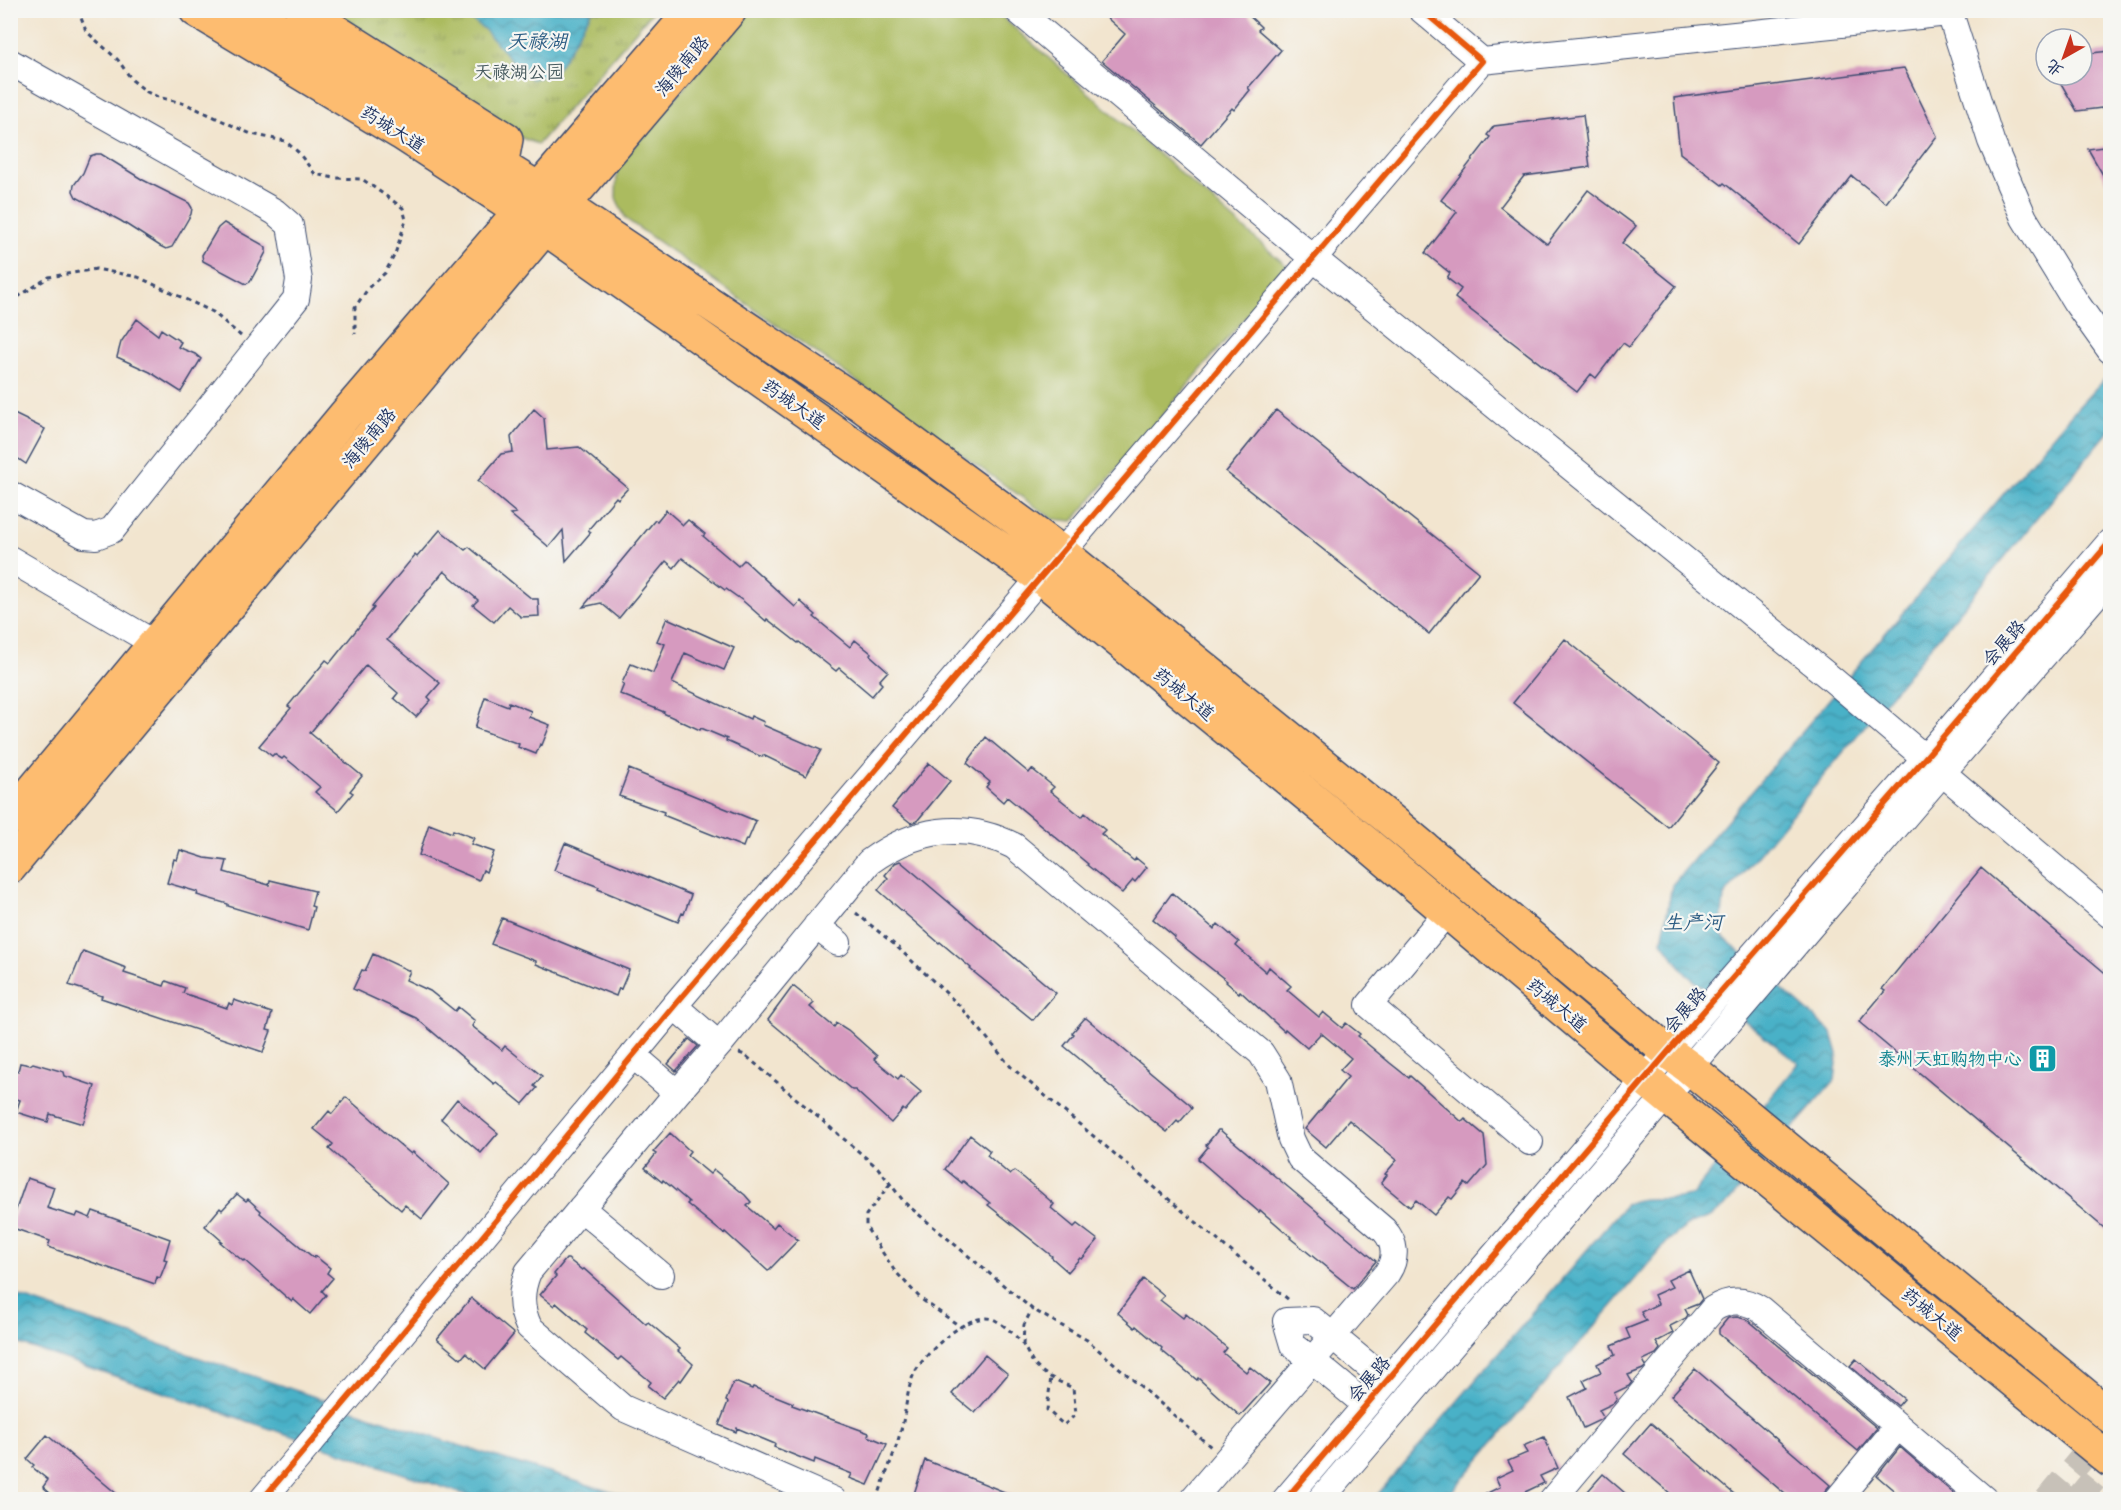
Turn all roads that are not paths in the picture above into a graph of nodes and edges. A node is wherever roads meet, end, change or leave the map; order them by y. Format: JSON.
{"nodes":[{"id":1,"x":196,"y":10,"type":"edge"},
{"id":2,"x":248,"y":10,"type":"edge"},
{"id":3,"x":302,"y":10,"type":"edge"},
{"id":4,"x":693,"y":10,"type":"edge"},
{"id":5,"x":730,"y":10,"type":"edge"},
{"id":6,"x":1017,"y":10,"type":"edge"},
{"id":7,"x":1422,"y":10,"type":"edge"},
{"id":8,"x":1949,"y":12,"type":"edge"},
{"id":9,"x":10,"y":62,"type":"edge"},
{"id":10,"x":1482,"y":62,"type":"junction"},
{"id":11,"x":501,"y":166,"type":"junction"},
{"id":12,"x":542,"y":209,"type":"junction"},
{"id":13,"x":1312,"y":258,"type":"junction"},
{"id":14,"x":2110,"y":349,"type":"edge"},
{"id":15,"x":10,"y":494,"type":"edge"},
{"id":16,"x":2110,"y":542,"type":"edge"},
{"id":17,"x":10,"y":559,"type":"edge"},
{"id":18,"x":1052,"y":566,"type":"junction"},
{"id":19,"x":2110,"y":579,"type":"edge"},
{"id":20,"x":154,"y":645,"type":"junction"},
{"id":21,"x":184,"y":660,"type":"junction"},
{"id":22,"x":1934,"y":766,"type":"junction"},
{"id":23,"x":10,"y":818,"type":"edge"},
{"id":24,"x":10,"y":867,"type":"edge"},
{"id":25,"x":1447,"y":912,"type":"junction"},
{"id":26,"x":2110,"y":915,"type":"edge"},
{"id":27,"x":816,"y":926,"type":"junction"},
{"id":28,"x":838,"y":943,"type":"dead end"},
{"id":29,"x":674,"y":1006,"type":"junction"},
{"id":30,"x":718,"y":1045,"type":"junction"},
{"id":31,"x":633,"y":1055,"type":"junction"},
{"id":32,"x":1679,"y":1060,"type":"junction"},
{"id":33,"x":1656,"y":1088,"type":"junction"},
{"id":34,"x":677,"y":1093,"type":"junction"},
{"id":35,"x":1530,"y":1142,"type":"dead end"},
{"id":36,"x":581,"y":1208,"type":"junction"},
{"id":37,"x":661,"y":1275,"type":"dead end"},
{"id":38,"x":1323,"y":1328,"type":"junction"},
{"id":39,"x":1312,"y":1360,"type":"junction"},
{"id":40,"x":1387,"y":1381,"type":"junction"},
{"id":41,"x":1366,"y":1405,"type":"junction"},
{"id":42,"x":2110,"y":1416,"type":"edge"},
{"id":43,"x":1898,"y":1426,"type":"junction"},
{"id":44,"x":2110,"y":1460,"type":"edge"},
{"id":45,"x":262,"y":1500,"type":"edge"},
{"id":46,"x":833,"y":1500,"type":"edge"},
{"id":47,"x":1192,"y":1500,"type":"edge"},
{"id":48,"x":1285,"y":1500,"type":"edge"},
{"id":49,"x":1320,"y":1500,"type":"edge"},
{"id":50,"x":1552,"y":1500,"type":"edge"},
{"id":51,"x":1837,"y":1500,"type":"edge"},
{"id":52,"x":1985,"y":1500,"type":"edge"}],
"edges":[{"from":1,"to":12,"type":"main road","name":"药城大道"},
{"from":2,"to":11,"type":"main road","name":"药城大道"},
{"from":3,"to":11,"type":"main road"},
{"from":4,"to":12,"type":"main road","name":"海陵南路"},
{"from":5,"to":12,"type":"main road","name":"海陵南路"},
{"from":6,"to":13,"type":"street"},
{"from":7,"to":10,"type":"street"},
{"from":8,"to":10,"type":"street"},
{"from":8,"to":14,"type":"street"},
{"from":9,"to":15,"type":"street"},
{"from":10,"to":13,"type":"street"},
{"from":11,"to":12,"type":"main road","name":"药城大道"},
{"from":12,"to":18,"type":"main road","name":"药城大道"},
{"from":12,"to":20,"type":"main road","name":"海陵南路"},
{"from":12,"to":21,"type":"main road","name":"海陵南路"},
{"from":13,"to":18,"type":"street"},
{"from":13,"to":22,"type":"street"},
{"from":16,"to":22,"type":"street","name":"会展路"},
{"from":17,"to":20,"type":"street"},
{"from":18,"to":25,"type":"main road","name":"药城大道"},
{"from":18,"to":29,"type":"street"},
{"from":18,"to":32,"type":"main road","name":"药城大道"},
{"from":19,"to":22,"type":"street","name":"会展路"},
{"from":20,"to":21,"type":"street"},
{"from":20,"to":23,"type":"main road","name":"海陵南路"},
{"from":21,"to":24,"type":"main road","name":"海陵南路"},
{"from":22,"to":26,"type":"street"},
{"from":22,"to":32,"type":"street","name":"会展路"},
{"from":25,"to":33,"type":"main road","name":"药城大道"},
{"from":25,"to":35,"type":"street"},
{"from":27,"to":28,"type":"street"},
{"from":27,"to":30,"type":"street"},
{"from":27,"to":38,"type":"street"},
{"from":29,"to":30,"type":"street"},
{"from":29,"to":31,"type":"street"},
{"from":30,"to":34,"type":"street"},
{"from":31,"to":34,"type":"street"},
{"from":31,"to":45,"type":"street"},
{"from":32,"to":33,"type":"street","name":"会展路"},
{"from":32,"to":42,"type":"main road","name":"药城大道"},
{"from":33,"to":40,"type":"street","name":"会展路"},
{"from":33,"to":44,"type":"main road","name":"药城大道"},
{"from":33,"to":49,"type":"street","name":"会展路"},
{"from":34,"to":36,"type":"street"},
{"from":36,"to":37,"type":"street"},
{"from":36,"to":46,"type":"street"},
{"from":38,"to":39,"type":"street"},
{"from":38,"to":39,"type":"street"},
{"from":38,"to":40,"type":"street"},
{"from":39,"to":41,"type":"street"},
{"from":39,"to":47,"type":"street"},
{"from":40,"to":41,"type":"street","name":"会展路"},
{"from":41,"to":48,"type":"street","name":"会展路"},
{"from":43,"to":50,"type":"street"},
{"from":43,"to":51,"type":"street"},
{"from":43,"to":52,"type":"street"}]}
